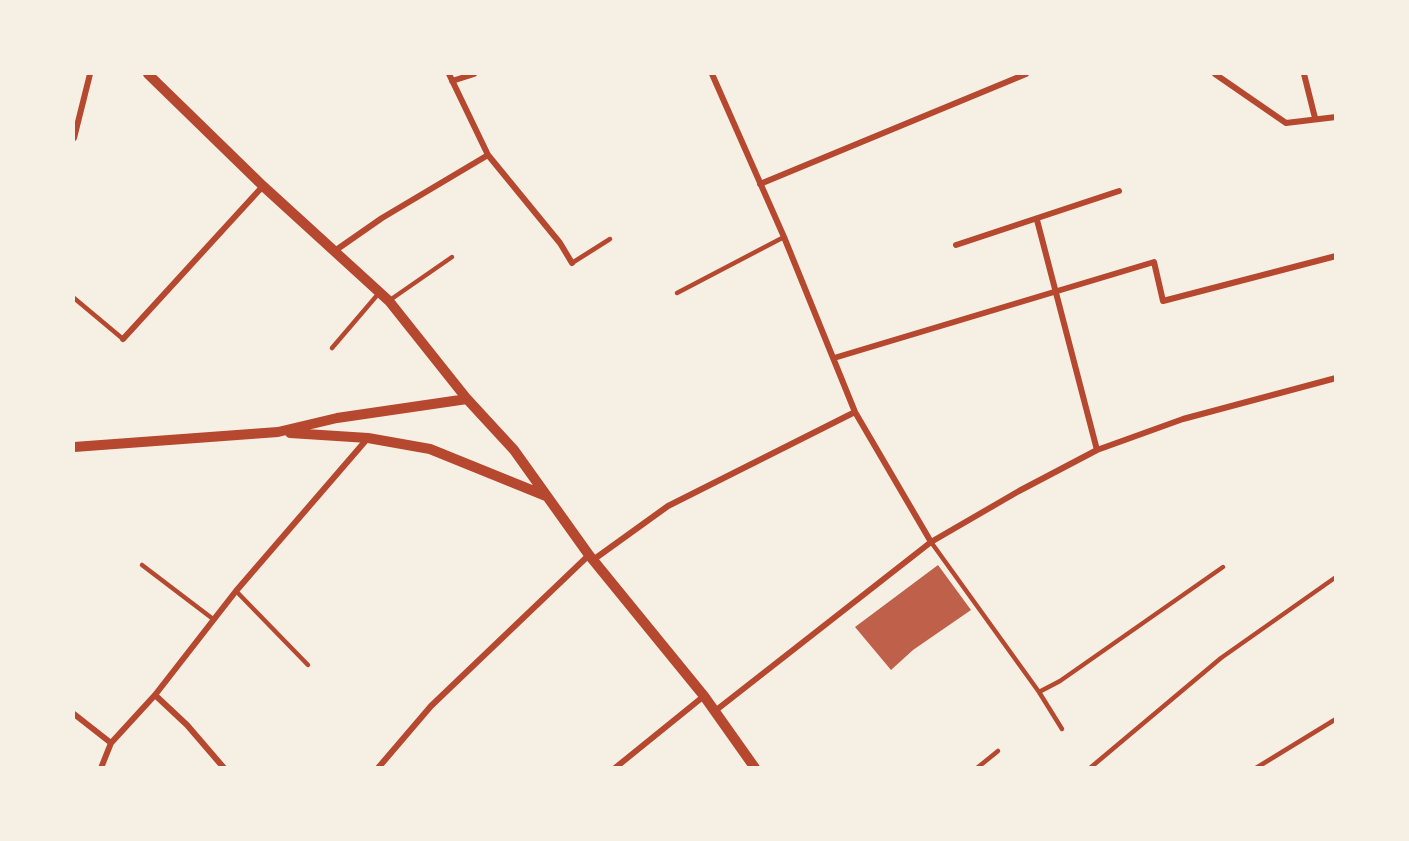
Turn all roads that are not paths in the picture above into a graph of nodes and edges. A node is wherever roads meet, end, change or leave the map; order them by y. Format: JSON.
{"nodes":[{"id":1,"x":90,"y":74,"type":"edge"},
{"id":2,"x":148,"y":74,"type":"edge"},
{"id":3,"x":449,"y":74,"type":"edge"},
{"id":4,"x":474,"y":74,"type":"edge"},
{"id":5,"x":712,"y":74,"type":"edge"},
{"id":6,"x":1026,"y":74,"type":"edge"},
{"id":7,"x":1215,"y":74,"type":"edge"},
{"id":8,"x":1304,"y":74,"type":"edge"},
{"id":9,"x":452,"y":81,"type":"junction"},
{"id":10,"x":1335,"y":117,"type":"edge"},
{"id":11,"x":1315,"y":118,"type":"junction"},
{"id":12,"x":74,"y":138,"type":"edge"},
{"id":13,"x":488,"y":155,"type":"junction"},
{"id":14,"x":760,"y":184,"type":"junction"},
{"id":15,"x":263,"y":186,"type":"junction"},
{"id":16,"x":1119,"y":191,"type":"dead end"},
{"id":17,"x":1037,"y":220,"type":"junction"},
{"id":18,"x":784,"y":237,"type":"junction"},
{"id":19,"x":610,"y":239,"type":"dead end"},
{"id":20,"x":956,"y":245,"type":"dead end"},
{"id":21,"x":336,"y":250,"type":"junction"},
{"id":22,"x":1335,"y":256,"type":"edge"},
{"id":23,"x":452,"y":257,"type":"dead end"},
{"id":24,"x":572,"y":263,"type":"joint"},
{"id":25,"x":380,"y":292,"type":"junction"},
{"id":26,"x":677,"y":292,"type":"dead end"},
{"id":27,"x":1055,"y":292,"type":"junction"},
{"id":28,"x":74,"y":298,"type":"edge"},
{"id":29,"x":389,"y":301,"type":"junction"},
{"id":30,"x":123,"y":339,"type":"joint"},
{"id":31,"x":332,"y":348,"type":"dead end"},
{"id":32,"x":834,"y":358,"type":"junction"},
{"id":33,"x":1335,"y":378,"type":"edge"},
{"id":34,"x":467,"y":399,"type":"junction"},
{"id":35,"x":855,"y":412,"type":"junction"},
{"id":36,"x":278,"y":432,"type":"junction"},
{"id":37,"x":368,"y":438,"type":"junction"},
{"id":38,"x":74,"y":447,"type":"edge"},
{"id":39,"x":1097,"y":450,"type":"junction"},
{"id":40,"x":547,"y":497,"type":"junction"},
{"id":41,"x":931,"y":542,"type":"junction"},
{"id":42,"x":591,"y":558,"type":"junction"},
{"id":43,"x":142,"y":565,"type":"dead end"},
{"id":44,"x":1222,"y":567,"type":"dead end"},
{"id":45,"x":1335,"y":577,"type":"edge"},
{"id":46,"x":236,"y":591,"type":"junction"},
{"id":47,"x":213,"y":620,"type":"junction"},
{"id":48,"x":308,"y":665,"type":"dead end"},
{"id":49,"x":1039,"y":692,"type":"junction"},
{"id":50,"x":155,"y":695,"type":"junction"},
{"id":51,"x":704,"y":696,"type":"junction"},
{"id":52,"x":715,"y":711,"type":"junction"},
{"id":53,"x":74,"y":714,"type":"edge"},
{"id":54,"x":1335,"y":719,"type":"edge"},
{"id":55,"x":1062,"y":729,"type":"dead end"},
{"id":56,"x":111,"y":743,"type":"junction"},
{"id":57,"x":998,"y":751,"type":"dead end"},
{"id":58,"x":101,"y":768,"type":"edge"},
{"id":59,"x":224,"y":768,"type":"edge"},
{"id":60,"x":378,"y":768,"type":"edge"},
{"id":61,"x":615,"y":768,"type":"edge"},
{"id":62,"x":755,"y":768,"type":"edge"},
{"id":63,"x":977,"y":768,"type":"edge"},
{"id":64,"x":1090,"y":768,"type":"edge"},
{"id":65,"x":1256,"y":768,"type":"edge"}],
"edges":[{"from":1,"to":12,"type":"street"},
{"from":2,"to":15,"type":"street"},
{"from":3,"to":9,"type":"street"},
{"from":4,"to":9,"type":"street"},
{"from":5,"to":14,"type":"street"},
{"from":6,"to":14,"type":"street"},
{"from":7,"to":11,"type":"street"},
{"from":8,"to":11,"type":"street"},
{"from":9,"to":13,"type":"street"},
{"from":10,"to":11,"type":"street"},
{"from":13,"to":21,"type":"street"},
{"from":13,"to":24,"type":"street"},
{"from":14,"to":18,"type":"street"},
{"from":15,"to":21,"type":"street"},
{"from":15,"to":30,"type":"street"},
{"from":16,"to":17,"type":"street"},
{"from":17,"to":20,"type":"street"},
{"from":17,"to":27,"type":"street"},
{"from":18,"to":26,"type":"lane"},
{"from":18,"to":32,"type":"street"},
{"from":19,"to":24,"type":"lane"},
{"from":21,"to":25,"type":"street"},
{"from":22,"to":27,"type":"street"},
{"from":23,"to":29,"type":"lane"},
{"from":25,"to":29,"type":"street"},
{"from":25,"to":31,"type":"lane"},
{"from":27,"to":32,"type":"street"},
{"from":27,"to":39,"type":"street"},
{"from":28,"to":30,"type":"lane"},
{"from":29,"to":34,"type":"street"},
{"from":32,"to":35,"type":"street"},
{"from":33,"to":39,"type":"street"},
{"from":34,"to":36,"type":"street"},
{"from":34,"to":40,"type":"street"},
{"from":35,"to":41,"type":"street"},
{"from":35,"to":42,"type":"street"},
{"from":36,"to":37,"type":"street"},
{"from":36,"to":38,"type":"street"},
{"from":37,"to":40,"type":"street"},
{"from":37,"to":46,"type":"street"},
{"from":39,"to":41,"type":"street"},
{"from":40,"to":42,"type":"street"},
{"from":41,"to":49,"type":"lane"},
{"from":41,"to":52,"type":"street"},
{"from":42,"to":51,"type":"street"},
{"from":42,"to":60,"type":"street"},
{"from":43,"to":47,"type":"lane"},
{"from":44,"to":49,"type":"lane"},
{"from":45,"to":64,"type":"lane"},
{"from":46,"to":47,"type":"street"},
{"from":46,"to":48,"type":"lane"},
{"from":47,"to":50,"type":"street"},
{"from":49,"to":55,"type":"lane"},
{"from":50,"to":56,"type":"street"},
{"from":50,"to":59,"type":"street"},
{"from":51,"to":52,"type":"street"},
{"from":51,"to":61,"type":"street"},
{"from":52,"to":62,"type":"street"},
{"from":53,"to":56,"type":"street"},
{"from":54,"to":65,"type":"lane"},
{"from":56,"to":58,"type":"street"},
{"from":57,"to":63,"type":"lane"}]}
